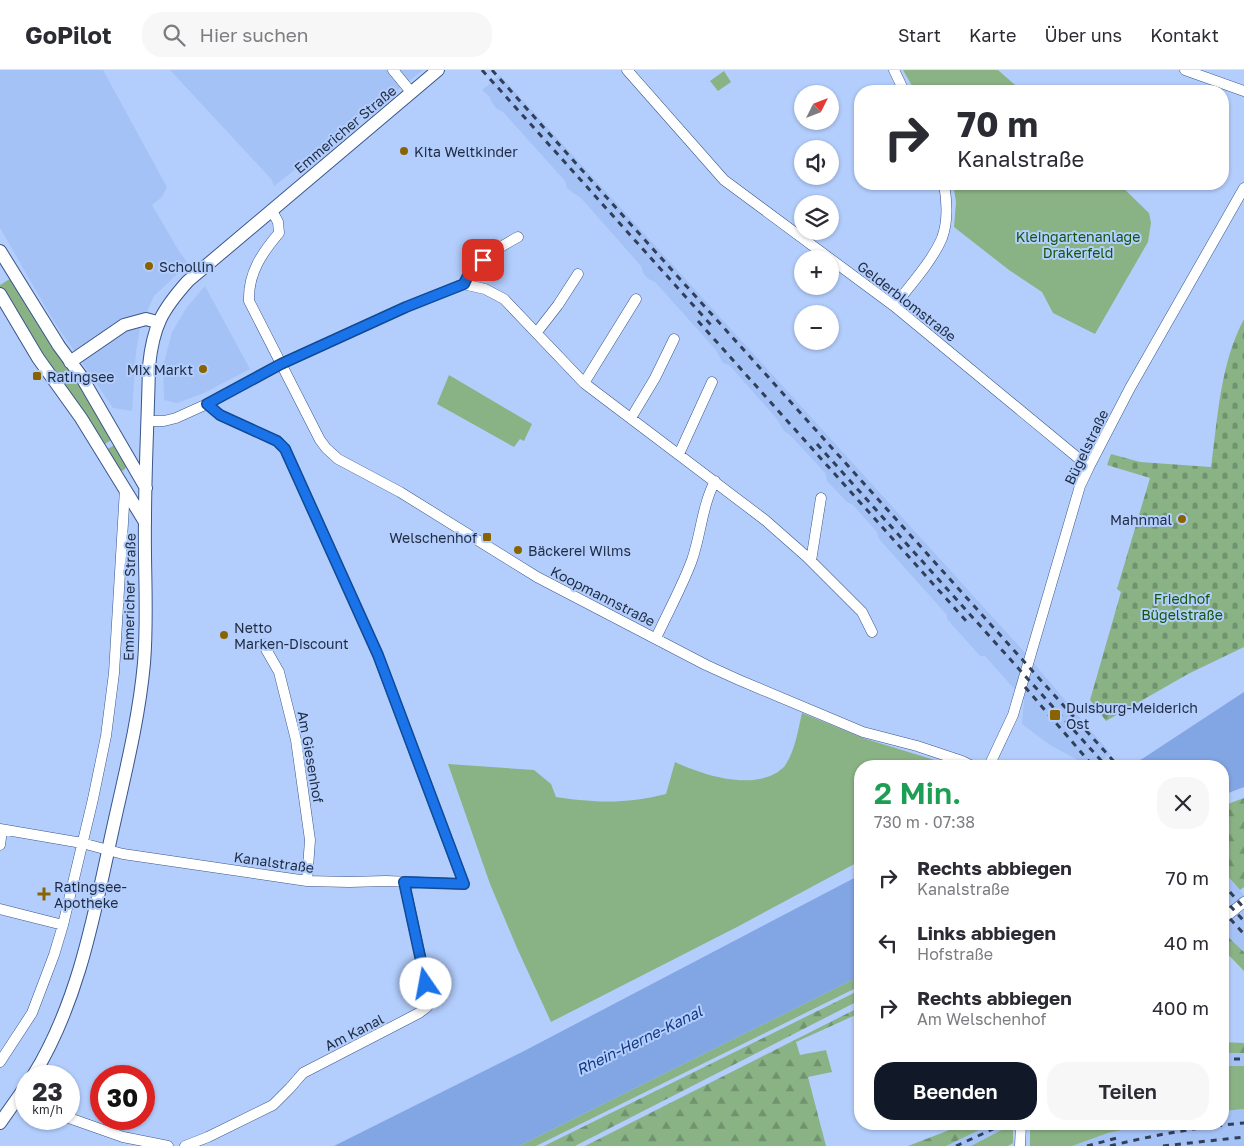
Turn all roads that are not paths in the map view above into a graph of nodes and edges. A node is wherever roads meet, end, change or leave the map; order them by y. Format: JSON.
{"nodes":[{"id":1,"x":393,"y":70,"type":"edge"},
{"id":2,"x":438,"y":70,"type":"edge"},
{"id":3,"x":627,"y":70,"type":"edge"},
{"id":4,"x":894,"y":70,"type":"edge"},
{"id":5,"x":1185,"y":70,"type":"edge"},
{"id":6,"x":901,"y":85,"type":"edge"},
{"id":7,"x":1227,"y":85,"type":"edge"},
{"id":8,"x":1229,"y":86,"type":"edge"},
{"id":9,"x":1244,"y":91,"type":"edge"},
{"id":10,"x":411,"y":92,"type":"junction"},
{"id":11,"x":1244,"y":188,"type":"edge"},
{"id":12,"x":945,"y":190,"type":"edge"},
{"id":13,"x":272,"y":211,"type":"junction"},
{"id":14,"x":518,"y":237,"type":"dead end"},
{"id":15,"x":1,"y":258,"type":"edge"},
{"id":16,"x":578,"y":274,"type":"dead end"},
{"id":17,"x":464,"y":284,"type":"junction"},
{"id":18,"x":0,"y":294,"type":"edge"},
{"id":19,"x":636,"y":299,"type":"dead end"},
{"id":20,"x":894,"y":306,"type":"junction"},
{"id":21,"x":158,"y":322,"type":"junction"},
{"id":22,"x":537,"y":332,"type":"junction"},
{"id":23,"x":674,"y":339,"type":"dead end"},
{"id":24,"x":70,"y":362,"type":"junction"},
{"id":25,"x":281,"y":364,"type":"junction"},
{"id":26,"x":712,"y":382,"type":"dead end"},
{"id":27,"x":584,"y":383,"type":"junction"},
{"id":28,"x":207,"y":404,"type":"junction"},
{"id":29,"x":631,"y":418,"type":"junction"},
{"id":30,"x":148,"y":421,"type":"junction"},
{"id":31,"x":679,"y":454,"type":"junction"},
{"id":32,"x":1088,"y":467,"type":"junction"},
{"id":33,"x":715,"y":481,"type":"junction"},
{"id":34,"x":146,"y":488,"type":"junction"},
{"id":35,"x":125,"y":489,"type":"junction"},
{"id":36,"x":820,"y":498,"type":"dead end"},
{"id":37,"x":143,"y":513,"type":"junction"},
{"id":38,"x":124,"y":516,"type":"junction"},
{"id":39,"x":811,"y":561,"type":"junction"},
{"id":40,"x":872,"y":632,"type":"dead end"},
{"id":41,"x":656,"y":638,"type":"junction"},
{"id":42,"x":263,"y":644,"type":"dead end"},
{"id":43,"x":959,"y":760,"type":"edge"},
{"id":44,"x":992,"y":760,"type":"edge"},
{"id":45,"x":1,"y":830,"type":"edge"},
{"id":46,"x":82,"y":842,"type":"junction"},
{"id":47,"x":0,"y":845,"type":"edge"},
{"id":48,"x":108,"y":850,"type":"junction"},
{"id":49,"x":307,"y":881,"type":"junction"},
{"id":50,"x":404,"y":882,"type":"junction"},
{"id":51,"x":1244,"y":902,"type":"edge"},
{"id":52,"x":0,"y":909,"type":"edge"},
{"id":53,"x":1229,"y":914,"type":"edge"},
{"id":54,"x":63,"y":925,"type":"junction"},
{"id":55,"x":0,"y":1062,"type":"edge"},
{"id":56,"x":39,"y":1065,"type":"edge"},
{"id":57,"x":15,"y":1107,"type":"edge"},
{"id":58,"x":0,"y":1122,"type":"edge"},
{"id":59,"x":80,"y":1122,"type":"edge"},
{"id":60,"x":1021,"y":1130,"type":"edge"},
{"id":61,"x":168,"y":1146,"type":"edge"},
{"id":62,"x":185,"y":1146,"type":"edge"},
{"id":63,"x":1020,"y":1146,"type":"edge"}],
"edges":[{"from":1,"to":10,"type":"street"},
{"from":2,"to":10,"type":"main road","name":"Emmericher Straße"},
{"from":3,"to":20,"type":"street","name":"Gelderblomstraße"},
{"from":4,"to":6,"type":"street"},
{"from":5,"to":7,"type":"street"},
{"from":8,"to":9,"type":"street"},
{"from":10,"to":13,"type":"main road","name":"Emmericher Straße"},
{"from":11,"to":32,"type":"street","name":"Bügelstraße"},
{"from":12,"to":20,"type":"street"},
{"from":13,"to":21,"type":"main road","name":"Emmericher Straße"},
{"from":13,"to":25,"type":"street","name":"Koopmannstraße"},
{"from":14,"to":17,"type":"street"},
{"from":15,"to":24,"type":"main road"},
{"from":16,"to":22,"type":"street"},
{"from":17,"to":22,"type":"street"},
{"from":17,"to":25,"type":"street"},
{"from":18,"to":35,"type":"main road"},
{"from":19,"to":27,"type":"street"},
{"from":20,"to":32,"type":"street","name":"Gelderblomstraße"},
{"from":21,"to":24,"type":"main road"},
{"from":21,"to":30,"type":"main road","name":"Emmericher Straße"},
{"from":22,"to":27,"type":"street"},
{"from":23,"to":29,"type":"street"},
{"from":24,"to":34,"type":"main road"},
{"from":25,"to":28,"type":"street"},
{"from":25,"to":41,"type":"street","name":"Koopmannstraße"},
{"from":26,"to":31,"type":"street"},
{"from":27,"to":29,"type":"street"},
{"from":28,"to":30,"type":"street"},
{"from":28,"to":50,"type":"street","name":"Kanalstraße"},
{"from":29,"to":31,"type":"street"},
{"from":30,"to":34,"type":"main road","name":"Emmericher Straße"},
{"from":31,"to":33,"type":"street"},
{"from":32,"to":44,"type":"street","name":"Bügelstraße"},
{"from":33,"to":39,"type":"street"},
{"from":33,"to":41,"type":"street"},
{"from":34,"to":35,"type":"main road"},
{"from":34,"to":37,"type":"main road","name":"Emmericher Straße"},
{"from":35,"to":37,"type":"main road"},
{"from":35,"to":38,"type":"street","name":"Emmericher Straße"},
{"from":36,"to":39,"type":"street"},
{"from":37,"to":38,"type":"street"},
{"from":37,"to":48,"type":"main road","name":"Emmericher Straße"},
{"from":38,"to":46,"type":"street","name":"Emmericher Straße"},
{"from":39,"to":40,"type":"street"},
{"from":41,"to":43,"type":"street","name":"Koopmannstraße"},
{"from":42,"to":49,"type":"street","name":"Am Giesenhof"},
{"from":45,"to":46,"type":"street","name":"Kanalstraße"},
{"from":45,"to":47,"type":"street"},
{"from":46,"to":48,"type":"street","name":"Kanalstraße"},
{"from":46,"to":54,"type":"street","name":"Emmericher Straße"},
{"from":48,"to":49,"type":"street","name":"Kanalstraße"},
{"from":48,"to":56,"type":"main road","name":"Emmericher Straße"},
{"from":49,"to":50,"type":"street","name":"Kanalstraße"},
{"from":50,"to":62,"type":"street","name":"Am Kanal"},
{"from":51,"to":53,"type":"street"},
{"from":52,"to":54,"type":"street"},
{"from":54,"to":55,"type":"street","name":"Emmericher Straße"},
{"from":57,"to":58,"type":"main road"},
{"from":59,"to":61,"type":"street"},
{"from":60,"to":63,"type":"street"}]}
